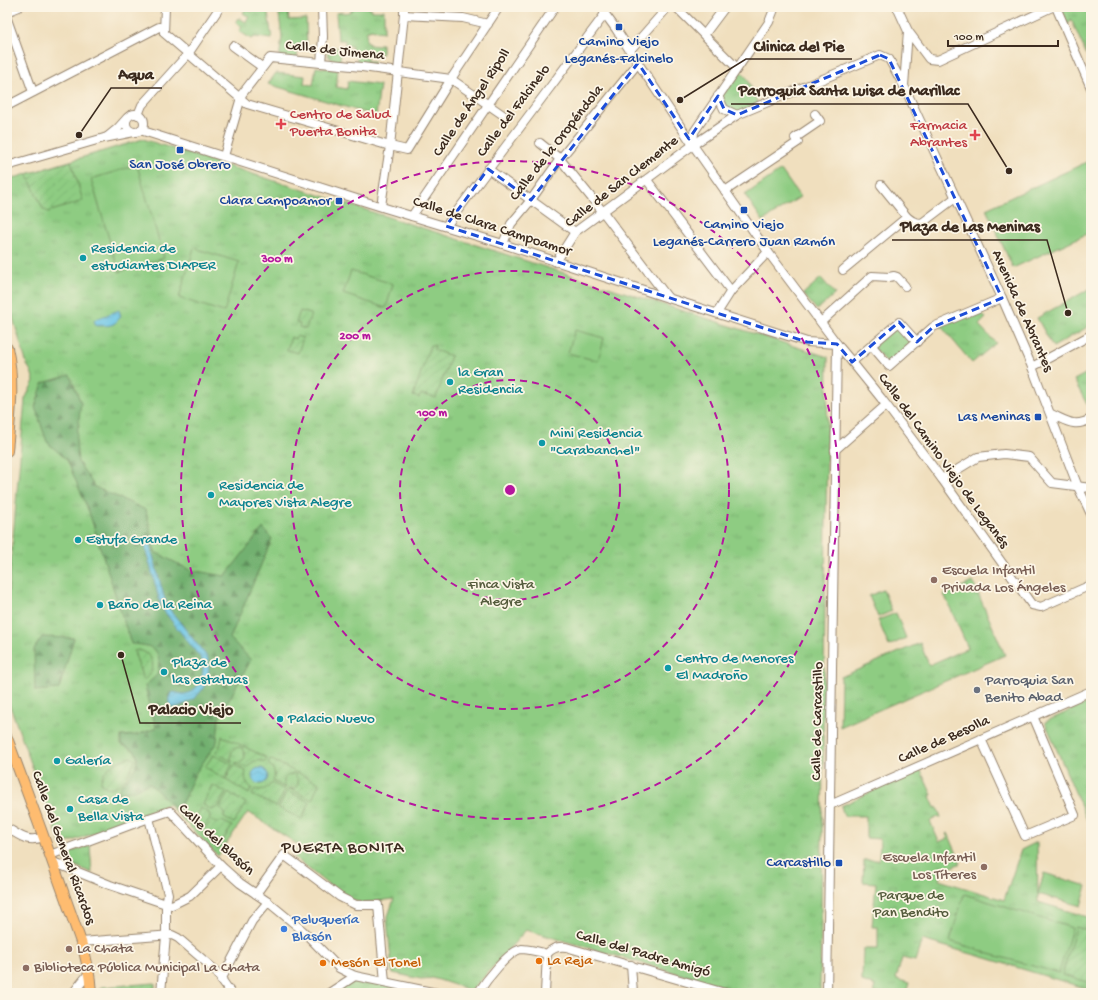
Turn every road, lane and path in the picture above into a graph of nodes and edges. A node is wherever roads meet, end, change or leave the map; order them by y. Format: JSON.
{"nodes":[{"id":1,"x":19,"y":7,"type":"edge"},
{"id":2,"x":165,"y":7,"type":"edge"},
{"id":3,"x":220,"y":7,"type":"edge"},
{"id":4,"x":322,"y":7,"type":"edge"},
{"id":5,"x":499,"y":7,"type":"edge"},
{"id":6,"x":555,"y":7,"type":"edge"},
{"id":7,"x":668,"y":7,"type":"edge"},
{"id":8,"x":676,"y":7,"type":"edge"},
{"id":9,"x":725,"y":7,"type":"edge"},
{"id":10,"x":775,"y":7,"type":"edge"},
{"id":11,"x":897,"y":7,"type":"edge"},
{"id":12,"x":1052,"y":7,"type":"edge"},
{"id":13,"x":1056,"y":7,"type":"edge"},
{"id":14,"x":604,"y":10,"type":"edge"},
{"id":15,"x":404,"y":11,"type":"edge"},
{"id":16,"x":7,"y":12,"type":"edge"},
{"id":17,"x":7,"y":19,"type":"edge"},
{"id":18,"x":488,"y":24,"type":"junction"},
{"id":19,"x":164,"y":28,"type":"junction"},
{"id":20,"x":908,"y":31,"type":"junction"},
{"id":21,"x":704,"y":35,"type":"junction"},
{"id":22,"x":233,"y":46,"type":"dead end"},
{"id":23,"x":630,"y":50,"type":"junction"},
{"id":24,"x":188,"y":54,"type":"junction"},
{"id":25,"x":322,"y":63,"type":"junction"},
{"id":26,"x":638,"y":63,"type":"junction"},
{"id":27,"x":262,"y":67,"type":"junction"},
{"id":28,"x":737,"y":68,"type":"junction"},
{"id":29,"x":398,"y":71,"type":"junction"},
{"id":30,"x":451,"y":79,"type":"junction"},
{"id":31,"x":904,"y":86,"type":"junction"},
{"id":32,"x":1091,"y":88,"type":"edge"},
{"id":33,"x":34,"y":92,"type":"junction"},
{"id":34,"x":718,"y":96,"type":"junction"},
{"id":35,"x":241,"y":99,"type":"junction"},
{"id":36,"x":488,"y":104,"type":"junction"},
{"id":37,"x":7,"y":106,"type":"edge"},
{"id":38,"x":138,"y":114,"type":"junction"},
{"id":39,"x":815,"y":114,"type":"dead end"},
{"id":40,"x":737,"y":115,"type":"junction"},
{"id":41,"x":506,"y":117,"type":"dead end"},
{"id":42,"x":127,"y":118,"type":"junction"},
{"id":43,"x":137,"y":131,"type":"junction"},
{"id":44,"x":104,"y":138,"type":"junction"},
{"id":45,"x":540,"y":143,"type":"dead end"},
{"id":46,"x":693,"y":145,"type":"junction"},
{"id":47,"x":390,"y":146,"type":"junction"},
{"id":48,"x":224,"y":156,"type":"junction"},
{"id":49,"x":560,"y":159,"type":"junction"},
{"id":50,"x":7,"y":166,"type":"edge"},
{"id":51,"x":488,"y":169,"type":"junction"},
{"id":52,"x":647,"y":180,"type":"junction"},
{"id":53,"x":881,"y":185,"type":"dead end"},
{"id":54,"x":725,"y":190,"type":"junction"},
{"id":55,"x":955,"y":198,"type":"junction"},
{"id":56,"x":531,"y":200,"type":"junction"},
{"id":57,"x":381,"y":206,"type":"junction"},
{"id":58,"x":603,"y":212,"type":"junction"},
{"id":59,"x":412,"y":216,"type":"junction"},
{"id":60,"x":907,"y":217,"type":"junction"},
{"id":61,"x":446,"y":226,"type":"junction"},
{"id":62,"x":575,"y":232,"type":"junction"},
{"id":63,"x":503,"y":244,"type":"junction"},
{"id":64,"x":768,"y":252,"type":"junction"},
{"id":65,"x":556,"y":262,"type":"junction"},
{"id":66,"x":843,"y":270,"type":"dead end"},
{"id":67,"x":905,"y":286,"type":"dead end"},
{"id":68,"x":731,"y":291,"type":"junction"},
{"id":69,"x":668,"y":298,"type":"junction"},
{"id":70,"x":1002,"y":298,"type":"junction"},
{"id":71,"x":717,"y":313,"type":"junction"},
{"id":72,"x":821,"y":322,"type":"junction"},
{"id":73,"x":1091,"y":335,"type":"edge"},
{"id":74,"x":917,"y":342,"type":"junction"},
{"id":75,"x":836,"y":344,"type":"junction"},
{"id":76,"x":872,"y":346,"type":"junction"},
{"id":77,"x":7,"y":348,"type":"edge"},
{"id":78,"x":852,"y":362,"type":"junction"},
{"id":79,"x":1032,"y":367,"type":"junction"},
{"id":80,"x":886,"y":405,"type":"junction"},
{"id":81,"x":1051,"y":414,"type":"junction"},
{"id":82,"x":9,"y":417,"type":"edge"},
{"id":83,"x":1091,"y":418,"type":"edge"},
{"id":84,"x":835,"y":450,"type":"junction"},
{"id":85,"x":7,"y":451,"type":"edge"},
{"id":86,"x":942,"y":479,"type":"junction"},
{"id":87,"x":1078,"y":487,"type":"junction"},
{"id":88,"x":1091,"y":488,"type":"edge"},
{"id":89,"x":1091,"y":514,"type":"edge"},
{"id":90,"x":1091,"y":585,"type":"edge"},
{"id":91,"x":1091,"y":691,"type":"edge"},
{"id":92,"x":1033,"y":716,"type":"junction"},
{"id":93,"x":7,"y":738,"type":"edge"},
{"id":94,"x":982,"y":739,"type":"junction"},
{"id":95,"x":830,"y":805,"type":"junction"},
{"id":96,"x":149,"y":818,"type":"junction"},
{"id":97,"x":7,"y":828,"type":"edge"},
{"id":98,"x":44,"y":837,"type":"junction"},
{"id":99,"x":52,"y":859,"type":"junction"},
{"id":100,"x":221,"y":866,"type":"junction"},
{"id":101,"x":256,"y":894,"type":"junction"},
{"id":102,"x":268,"y":902,"type":"junction"},
{"id":103,"x":166,"y":904,"type":"junction"},
{"id":104,"x":166,"y":936,"type":"junction"},
{"id":105,"x":81,"y":942,"type":"junction"},
{"id":106,"x":547,"y":954,"type":"junction"},
{"id":107,"x":631,"y":965,"type":"junction"},
{"id":108,"x":89,"y":973,"type":"junction"},
{"id":109,"x":354,"y":976,"type":"junction"},
{"id":110,"x":221,"y":980,"type":"junction"},
{"id":111,"x":385,"y":982,"type":"junction"},
{"id":112,"x":712,"y":991,"type":"edge"},
{"id":113,"x":334,"y":992,"type":"edge"},
{"id":114,"x":73,"y":993,"type":"edge"},
{"id":115,"x":91,"y":993,"type":"edge"},
{"id":116,"x":161,"y":993,"type":"edge"},
{"id":117,"x":231,"y":993,"type":"edge"},
{"id":118,"x":437,"y":993,"type":"edge"},
{"id":119,"x":478,"y":993,"type":"edge"},
{"id":120,"x":545,"y":993,"type":"edge"},
{"id":121,"x":633,"y":993,"type":"edge"},
{"id":122,"x":725,"y":993,"type":"edge"},
{"id":123,"x":827,"y":993,"type":"edge"}],
"edges":[{"from":1,"to":16,"type":"street"},
{"from":2,"to":19,"type":"street"},
{"from":3,"to":24,"type":"street"},
{"from":4,"to":25,"type":"street"},
{"from":5,"to":18,"type":"street"},
{"from":6,"to":36,"type":"street","name":"Calle de Ángel Ripoll"},
{"from":7,"to":23,"type":"street"},
{"from":8,"to":21,"type":"street"},
{"from":9,"to":21,"type":"street"},
{"from":10,"to":28,"type":"street"},
{"from":11,"to":20,"type":"street","name":"Avenida de Abrantes"},
{"from":12,"to":20,"type":"street"},
{"from":13,"to":32,"type":"street"},
{"from":14,"to":23,"type":"street","name":"Calle del Camino Viejo de Leganés"},
{"from":14,"to":51,"type":"street","name":"Calle del Falcinelo"},
{"from":15,"to":18,"type":"street"},
{"from":15,"to":29,"type":"street"},
{"from":17,"to":33,"type":"street"},
{"from":18,"to":30,"type":"street"},
{"from":19,"to":24,"type":"street"},
{"from":19,"to":33,"type":"street"},
{"from":20,"to":31,"type":"street","name":"Avenida de Abrantes"},
{"from":21,"to":28,"type":"street"},
{"from":22,"to":27,"type":"street"},
{"from":23,"to":26,"type":"street","name":"Calle del Camino Viejo de Leganés"},
{"from":24,"to":35,"type":"street"},
{"from":24,"to":38,"type":"street"},
{"from":25,"to":27,"type":"street","name":"Calle de Jimena"},
{"from":25,"to":29,"type":"street","name":"Calle de Jimena"},
{"from":26,"to":46,"type":"street","name":"Calle del Camino Viejo de Leganés"},
{"from":26,"to":49,"type":"street","name":"Calle de la Oropéndola"},
{"from":27,"to":35,"type":"street"},
{"from":28,"to":34,"type":"street"},
{"from":29,"to":30,"type":"street","name":"Calle de Jimena"},
{"from":29,"to":47,"type":"street"},
{"from":30,"to":36,"type":"street"},
{"from":30,"to":47,"type":"street"},
{"from":31,"to":40,"type":"street","name":"Calle de San Clemente"},
{"from":31,"to":55,"type":"street","name":"Avenida de Abrantes"},
{"from":33,"to":37,"type":"street"},
{"from":34,"to":40,"type":"street"},
{"from":34,"to":46,"type":"street"},
{"from":35,"to":47,"type":"street"},
{"from":35,"to":48,"type":"street"},
{"from":36,"to":41,"type":"street"},
{"from":36,"to":59,"type":"street","name":"Calle de Ángel Ripoll"},
{"from":38,"to":42,"type":"street"},
{"from":38,"to":43,"type":"street"},
{"from":39,"to":54,"type":"street"},
{"from":40,"to":46,"type":"street","name":"Calle de San Clemente"},
{"from":42,"to":43,"type":"street"},
{"from":42,"to":44,"type":"street","name":"Calle de Clara Campoamor"},
{"from":43,"to":44,"type":"street","name":"Calle de Clara Campoamor"},
{"from":43,"to":48,"type":"street","name":"Calle de Clara Campoamor"},
{"from":44,"to":50,"type":"street","name":"Calle de Clara Campoamor"},
{"from":45,"to":49,"type":"street"},
{"from":46,"to":52,"type":"street","name":"Calle de San Clemente"},
{"from":46,"to":54,"type":"street","name":"Calle del Camino Viejo de Leganés"},
{"from":47,"to":57,"type":"street"},
{"from":48,"to":57,"type":"street","name":"Calle de Clara Campoamor"},
{"from":49,"to":56,"type":"street","name":"Calle de la Oropéndola"},
{"from":49,"to":58,"type":"street"},
{"from":51,"to":56,"type":"street"},
{"from":51,"to":61,"type":"street","name":"Calle del Falcinelo"},
{"from":52,"to":58,"type":"street","name":"Calle de San Clemente"},
{"from":52,"to":68,"type":"street"},
{"from":53,"to":60,"type":"street"},
{"from":54,"to":64,"type":"street","name":"Calle del Camino Viejo de Leganés"},
{"from":55,"to":60,"type":"street"},
{"from":55,"to":70,"type":"street","name":"Avenida de Abrantes"},
{"from":56,"to":62,"type":"street"},
{"from":56,"to":63,"type":"street","name":"Calle de la Oropéndola"},
{"from":57,"to":59,"type":"street","name":"Calle de Clara Campoamor"},
{"from":58,"to":62,"type":"street","name":"Calle de San Clemente"},
{"from":58,"to":69,"type":"street"},
{"from":59,"to":61,"type":"street","name":"Calle de Clara Campoamor"},
{"from":60,"to":66,"type":"street"},
{"from":61,"to":63,"type":"street","name":"Calle de Clara Campoamor"},
{"from":62,"to":65,"type":"street","name":"Calle de San Clemente"},
{"from":63,"to":65,"type":"street","name":"Calle de Clara Campoamor"},
{"from":64,"to":68,"type":"street"},
{"from":64,"to":72,"type":"street","name":"Calle del Camino Viejo de Leganés"},
{"from":65,"to":69,"type":"street","name":"Calle de Clara Campoamor"},
{"from":67,"to":72,"type":"street"},
{"from":68,"to":71,"type":"street"},
{"from":69,"to":71,"type":"street","name":"Calle de Clara Campoamor"},
{"from":70,"to":74,"type":"street"},
{"from":70,"to":79,"type":"street","name":"Avenida de Abrantes"},
{"from":71,"to":75,"type":"street","name":"Calle de Clara Campoamor"},
{"from":72,"to":75,"type":"street","name":"Calle del Camino Viejo de Leganés"},
{"from":73,"to":79,"type":"street"},
{"from":74,"to":76,"type":"street"},
{"from":74,"to":76,"type":"street"},
{"from":75,"to":78,"type":"street","name":"Calle del Camino Viejo de Leganés"},
{"from":75,"to":84,"type":"street","name":"Calle de Carcastillo"},
{"from":76,"to":78,"type":"street"},
{"from":77,"to":82,"type":"main road"},
{"from":78,"to":80,"type":"street","name":"Calle del Camino Viejo de Leganés"},
{"from":79,"to":81,"type":"street","name":"Avenida de Abrantes"},
{"from":80,"to":84,"type":"street"},
{"from":80,"to":86,"type":"street","name":"Calle del Camino Viejo de Leganés"},
{"from":81,"to":83,"type":"street"},
{"from":81,"to":87,"type":"street","name":"Avenida de Abrantes"},
{"from":82,"to":85,"type":"main road"},
{"from":84,"to":95,"type":"street","name":"Calle de Carcastillo"},
{"from":86,"to":87,"type":"street"},
{"from":86,"to":90,"type":"street","name":"Calle del Camino Viejo de Leganés"},
{"from":87,"to":88,"type":"street"},
{"from":87,"to":89,"type":"street","name":"Avenida de Abrantes"},
{"from":91,"to":92,"type":"street","name":"Calle de Besolla"},
{"from":92,"to":94,"type":"street","name":"Calle de Besolla"},
{"from":92,"to":94,"type":"street"},
{"from":93,"to":98,"type":"main road","name":"Calle del General Ricardos"},
{"from":94,"to":95,"type":"street","name":"Calle de Besolla"},
{"from":95,"to":123,"type":"street","name":"Calle de Carcastillo"},
{"from":96,"to":99,"type":"street","name":"Calle del Blasón"},
{"from":96,"to":100,"type":"street","name":"Calle del Blasón"},
{"from":96,"to":103,"type":"street"},
{"from":97,"to":98,"type":"street"},
{"from":98,"to":99,"type":"main road","name":"Calle del General Ricardos"},
{"from":99,"to":103,"type":"street"},
{"from":99,"to":105,"type":"main road","name":"Calle del General Ricardos"},
{"from":100,"to":101,"type":"street","name":"Calle del Blasón"},
{"from":100,"to":103,"type":"street"},
{"from":101,"to":102,"type":"street","name":"Calle del Blasón"},
{"from":101,"to":111,"type":"street"},
{"from":102,"to":109,"type":"street","name":"Calle del Blasón"},
{"from":102,"to":110,"type":"street"},
{"from":103,"to":104,"type":"street"},
{"from":104,"to":105,"type":"street"},
{"from":104,"to":110,"type":"street"},
{"from":104,"to":116,"type":"street"},
{"from":105,"to":108,"type":"main road","name":"Calle del General Ricardos"},
{"from":106,"to":107,"type":"street","name":"Calle del Padre Amigó"},
{"from":106,"to":119,"type":"street"},
{"from":106,"to":120,"type":"street"},
{"from":107,"to":112,"type":"street","name":"Calle del Padre Amigó"},
{"from":107,"to":121,"type":"street"},
{"from":108,"to":114,"type":"street"},
{"from":108,"to":115,"type":"main road","name":"Calle del General Ricardos"},
{"from":109,"to":111,"type":"street","name":"Calle del Blasón"},
{"from":109,"to":113,"type":"street"},
{"from":110,"to":117,"type":"street"},
{"from":111,"to":118,"type":"street","name":"Calle del Blasón"},
{"from":112,"to":122,"type":"street","name":"Calle del Padre Amigó"}]}
